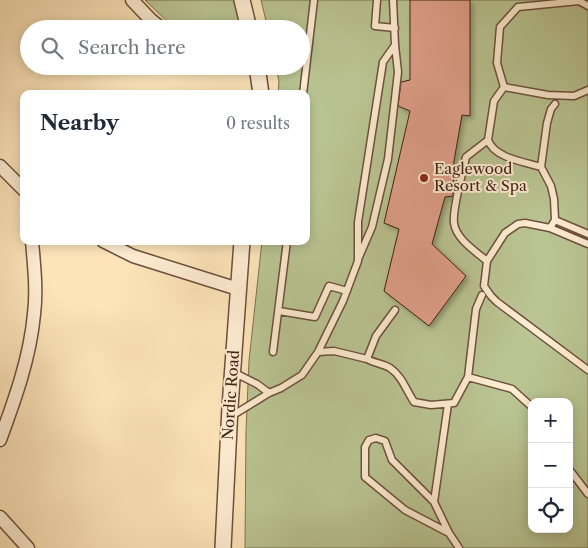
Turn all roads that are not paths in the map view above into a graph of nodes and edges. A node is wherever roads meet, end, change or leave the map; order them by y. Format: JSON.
{"nodes":[{"id":1,"x":132,"y":0,"type":"edge"},
{"id":2,"x":242,"y":0,"type":"edge"},
{"id":3,"x":314,"y":0,"type":"edge"},
{"id":4,"x":377,"y":0,"type":"edge"},
{"id":5,"x":393,"y":0,"type":"edge"},
{"id":6,"x":562,"y":1,"type":"edge"},
{"id":7,"x":588,"y":6,"type":"edge"},
{"id":8,"x":151,"y":20,"type":"edge"},
{"id":9,"x":247,"y":20,"type":"edge"},
{"id":10,"x":395,"y":28,"type":"junction"},
{"id":11,"x":310,"y":34,"type":"edge"},
{"id":12,"x":395,"y":44,"type":"junction"},
{"id":13,"x":258,"y":75,"type":"edge"},
{"id":14,"x":305,"y":75,"type":"edge"},
{"id":15,"x":504,"y":87,"type":"junction"},
{"id":16,"x":260,"y":90,"type":"edge"},
{"id":17,"x":303,"y":90,"type":"edge"},
{"id":18,"x":588,"y":90,"type":"edge"},
{"id":19,"x":548,"y":95,"type":"junction"},
{"id":20,"x":564,"y":96,"type":"junction"},
{"id":21,"x":555,"y":104,"type":"junction"},
{"id":22,"x":488,"y":140,"type":"junction"},
{"id":23,"x":0,"y":166,"type":"edge"},
{"id":24,"x":541,"y":167,"type":"junction"},
{"id":25,"x":20,"y":186,"type":"edge"},
{"id":26,"x":555,"y":220,"type":"junction"},
{"id":27,"x":550,"y":228,"type":"junction"},
{"id":28,"x":588,"y":234,"type":"edge"},
{"id":29,"x":588,"y":244,"type":"edge"},
{"id":30,"x":32,"y":245,"type":"edge"},
{"id":31,"x":111,"y":245,"type":"edge"},
{"id":32,"x":242,"y":245,"type":"edge"},
{"id":33,"x":286,"y":245,"type":"edge"},
{"id":34,"x":358,"y":261,"type":"junction"},
{"id":35,"x":487,"y":261,"type":"junction"},
{"id":36,"x":484,"y":286,"type":"junction"},
{"id":37,"x":238,"y":290,"type":"junction"},
{"id":38,"x":347,"y":291,"type":"junction"},
{"id":39,"x":482,"y":295,"type":"junction"},
{"id":40,"x":491,"y":296,"type":"junction"},
{"id":41,"x":396,"y":310,"type":"dead end"},
{"id":42,"x":278,"y":312,"type":"junction"},
{"id":43,"x":273,"y":352,"type":"dead end"},
{"id":44,"x":318,"y":352,"type":"junction"},
{"id":45,"x":367,"y":359,"type":"junction"},
{"id":46,"x":588,"y":370,"type":"edge"},
{"id":47,"x":232,"y":372,"type":"junction"},
{"id":48,"x":468,"y":377,"type":"junction"},
{"id":49,"x":269,"y":393,"type":"junction"},
{"id":50,"x":528,"y":403,"type":"edge"},
{"id":51,"x":448,"y":404,"type":"junction"},
{"id":52,"x":229,"y":418,"type":"junction"},
{"id":53,"x":0,"y":440,"type":"edge"},
{"id":54,"x":573,"y":474,"type":"edge"},
{"id":55,"x":588,"y":494,"type":"edge"},
{"id":56,"x":434,"y":502,"type":"junction"},
{"id":57,"x":0,"y":517,"type":"edge"},
{"id":58,"x":449,"y":533,"type":"junction"},
{"id":59,"x":28,"y":548,"type":"edge"},
{"id":60,"x":222,"y":548,"type":"edge"},
{"id":61,"x":460,"y":548,"type":"edge"}],
"edges":[{"from":1,"to":8,"type":"street"},
{"from":2,"to":9,"type":"street"},
{"from":3,"to":11,"type":"lane"},
{"from":4,"to":10,"type":"lane"},
{"from":5,"to":10,"type":"lane"},
{"from":6,"to":7,"type":"lane"},
{"from":6,"to":15,"type":"lane"},
{"from":10,"to":12,"type":"lane"},
{"from":12,"to":34,"type":"lane"},
{"from":12,"to":34,"type":"lane"},
{"from":13,"to":16,"type":"street"},
{"from":14,"to":17,"type":"lane"},
{"from":15,"to":19,"type":"lane"},
{"from":15,"to":22,"type":"lane"},
{"from":18,"to":20,"type":"lane"},
{"from":19,"to":20,"type":"lane"},
{"from":19,"to":21,"type":"lane"},
{"from":20,"to":21,"type":"lane"},
{"from":21,"to":24,"type":"lane"},
{"from":22,"to":24,"type":"lane"},
{"from":22,"to":35,"type":"lane"},
{"from":23,"to":25,"type":"street"},
{"from":24,"to":26,"type":"lane"},
{"from":26,"to":27,"type":"lane"},
{"from":26,"to":28,"type":"lane"},
{"from":27,"to":29,"type":"lane"},
{"from":27,"to":35,"type":"lane"},
{"from":30,"to":53,"type":"street"},
{"from":31,"to":37,"type":"street"},
{"from":32,"to":37,"type":"street","name":"Nordic Road"},
{"from":33,"to":42,"type":"lane"},
{"from":34,"to":38,"type":"lane"},
{"from":35,"to":36,"type":"lane"},
{"from":36,"to":39,"type":"lane"},
{"from":36,"to":40,"type":"lane"},
{"from":37,"to":47,"type":"street","name":"Nordic Road"},
{"from":38,"to":42,"type":"lane"},
{"from":38,"to":44,"type":"lane"},
{"from":39,"to":40,"type":"lane"},
{"from":39,"to":48,"type":"lane"},
{"from":40,"to":46,"type":"lane"},
{"from":41,"to":45,"type":"lane"},
{"from":42,"to":43,"type":"lane"},
{"from":44,"to":45,"type":"lane"},
{"from":44,"to":49,"type":"lane"},
{"from":45,"to":51,"type":"lane"},
{"from":47,"to":49,"type":"lane"},
{"from":47,"to":52,"type":"street","name":"Nordic Road"},
{"from":48,"to":50,"type":"lane"},
{"from":48,"to":51,"type":"lane"},
{"from":49,"to":52,"type":"lane"},
{"from":51,"to":56,"type":"lane"},
{"from":52,"to":60,"type":"street","name":"Nordic Road"},
{"from":54,"to":55,"type":"lane"},
{"from":56,"to":58,"type":"lane"},
{"from":56,"to":58,"type":"lane"},
{"from":57,"to":59,"type":"street"},
{"from":58,"to":61,"type":"lane"}]}
